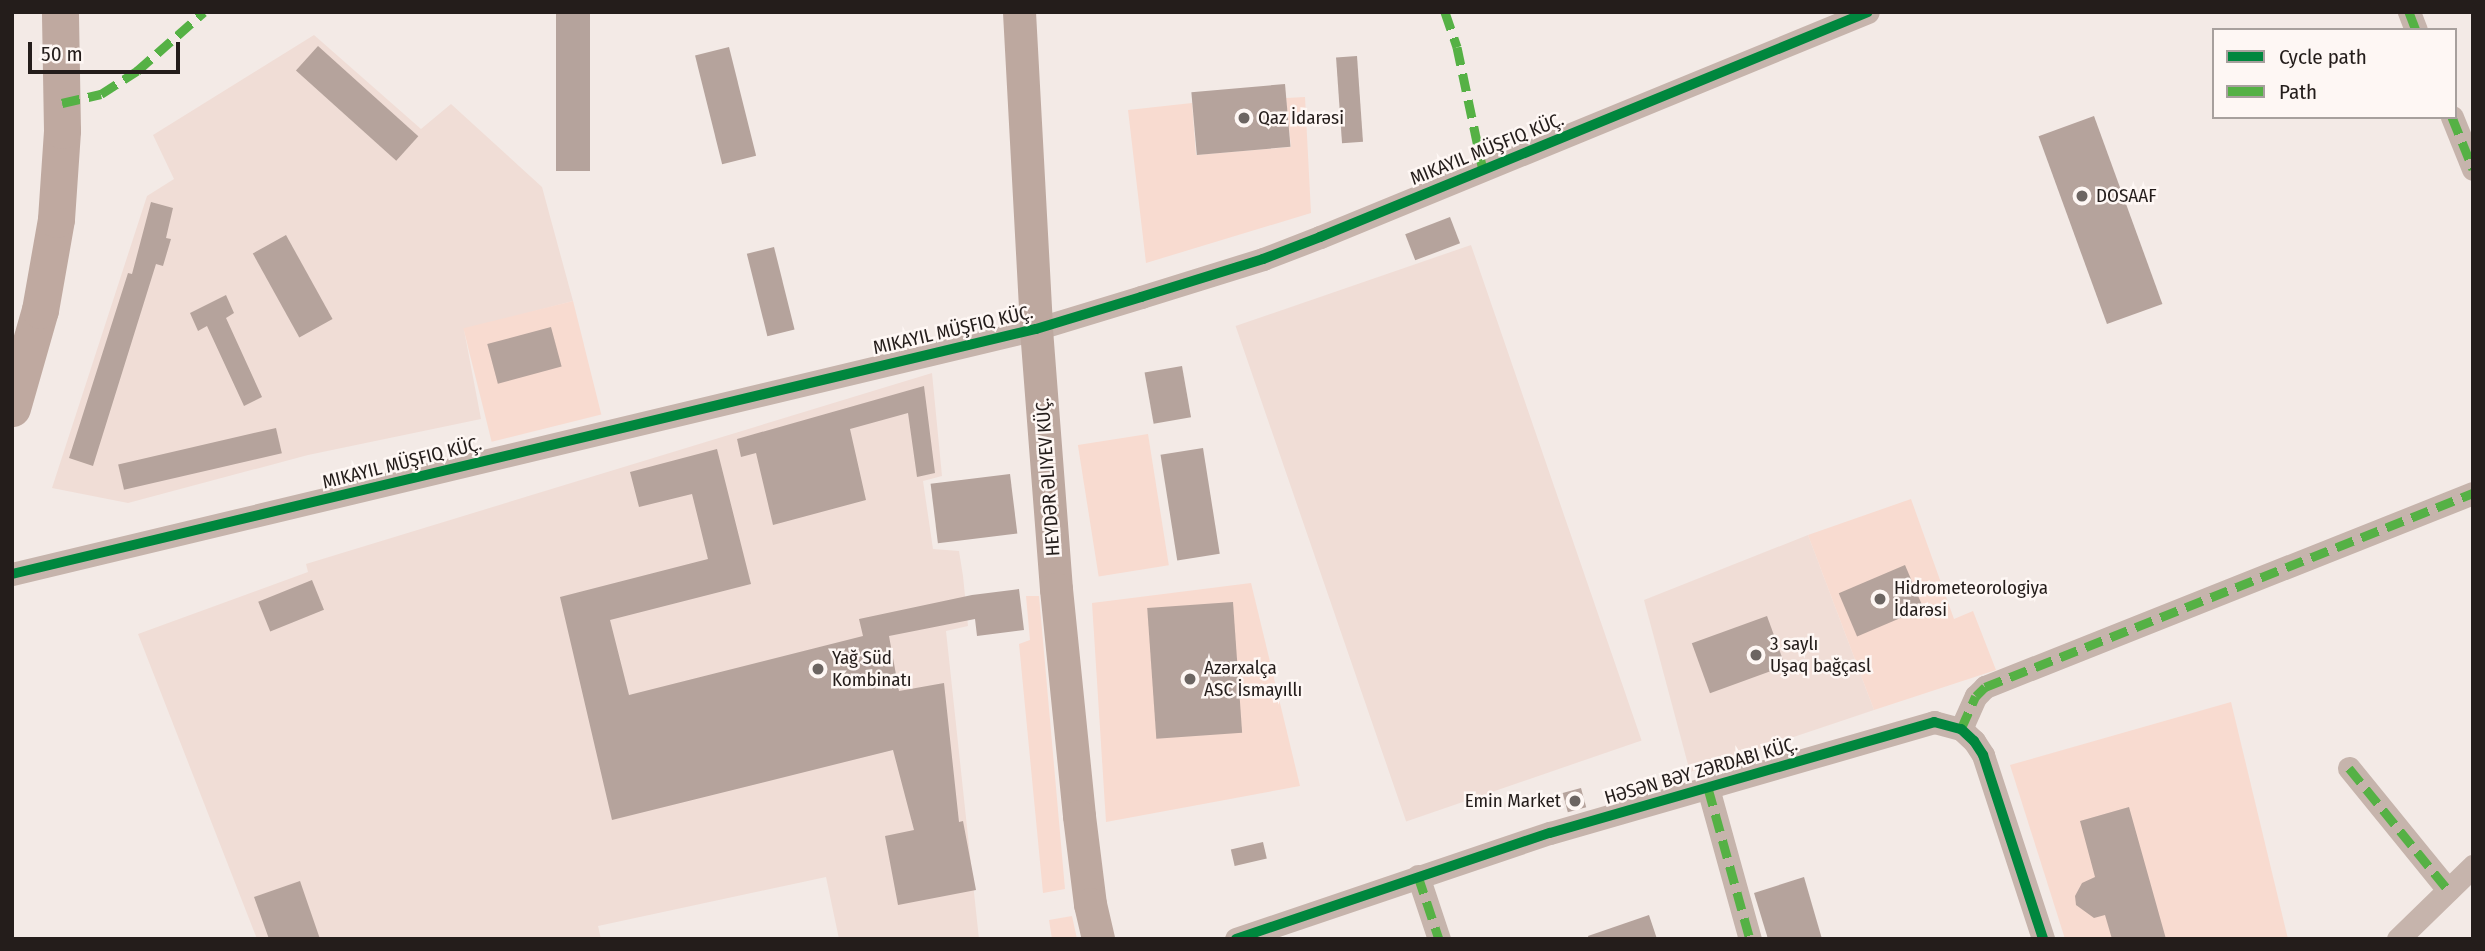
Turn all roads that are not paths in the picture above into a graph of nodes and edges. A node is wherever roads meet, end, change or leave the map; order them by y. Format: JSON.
{"nodes":[{"id":1,"x":60,"y":12,"type":"edge"},
{"id":2,"x":1019,"y":12,"type":"edge"},
{"id":3,"x":1868,"y":12,"type":"edge"},
{"id":4,"x":2453,"y":119,"type":"edge"},
{"id":5,"x":2473,"y":169,"type":"edge"},
{"id":6,"x":1037,"y":329,"type":"junction"},
{"id":7,"x":12,"y":408,"type":"edge"},
{"id":8,"x":2473,"y":493,"type":"edge"},
{"id":9,"x":12,"y":574,"type":"edge"},
{"id":10,"x":1961,"y":729,"type":"junction"},
{"id":11,"x":2349,"y":768,"type":"dead end"},
{"id":12,"x":1707,"y":788,"type":"junction"},
{"id":13,"x":2473,"y":866,"type":"edge"},
{"id":14,"x":1418,"y":876,"type":"junction"},
{"id":15,"x":2448,"y":890,"type":"junction"},
{"id":16,"x":1098,"y":939,"type":"edge"},
{"id":17,"x":1236,"y":939,"type":"edge"},
{"id":18,"x":1438,"y":939,"type":"edge"},
{"id":19,"x":1750,"y":939,"type":"edge"},
{"id":20,"x":2043,"y":939,"type":"edge"},
{"id":21,"x":2398,"y":939,"type":"edge"}],
"edges":[{"from":1,"to":7,"type":"main road"},
{"from":2,"to":6,"type":"main road","name":"HEYDƏR ƏLIYEV KÜÇ."},
{"from":3,"to":6,"type":"street"},
{"from":4,"to":5,"type":"street"},
{"from":6,"to":9,"type":"street"},
{"from":6,"to":16,"type":"main road","name":"HEYDƏR ƏLIYEV KÜÇ."},
{"from":8,"to":10,"type":"street"},
{"from":10,"to":12,"type":"street","name":"HƏSƏN BƏY ZƏRDABI KÜÇ."},
{"from":10,"to":20,"type":"street"},
{"from":11,"to":15,"type":"street"},
{"from":12,"to":14,"type":"street","name":"HƏSƏN BƏY ZƏRDABI KÜÇ."},
{"from":12,"to":19,"type":"street"},
{"from":13,"to":15,"type":"street"},
{"from":14,"to":17,"type":"street","name":"HƏSƏN BƏY ZƏRDABI KÜÇ."},
{"from":14,"to":18,"type":"street"},
{"from":15,"to":21,"type":"street"}]}
